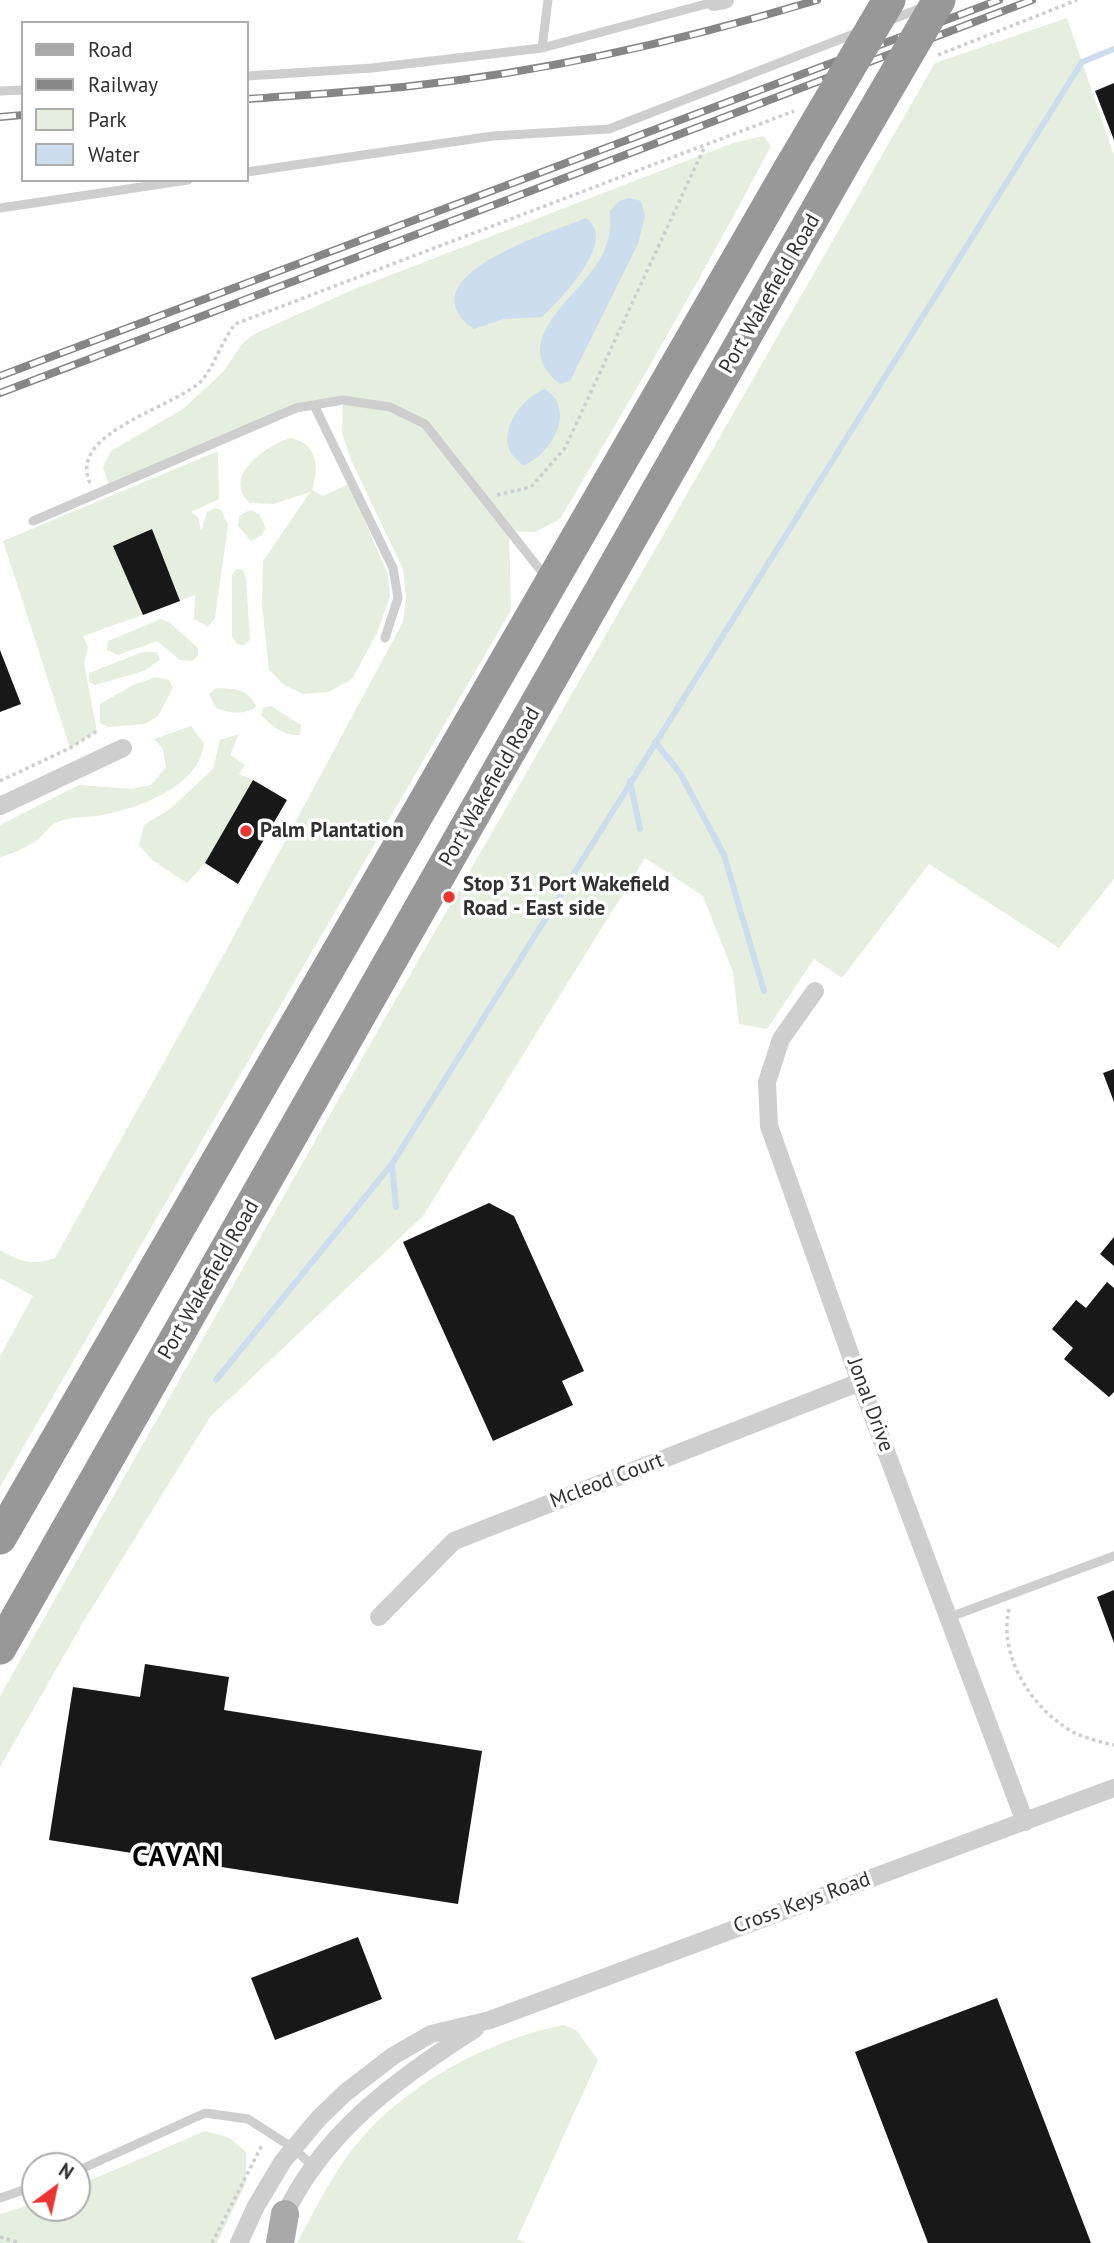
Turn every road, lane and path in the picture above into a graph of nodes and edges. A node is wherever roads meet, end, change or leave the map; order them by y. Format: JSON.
{"nodes":[{"id":1,"x":548,"y":0,"type":"edge"},
{"id":2,"x":889,"y":0,"type":"edge"},
{"id":3,"x":940,"y":0,"type":"edge"},
{"id":4,"x":1077,"y":0,"type":"edge"},
{"id":5,"x":718,"y":1,"type":"edge"},
{"id":6,"x":542,"y":48,"type":"junction"},
{"id":7,"x":935,"y":56,"type":"dead end"},
{"id":8,"x":248,"y":76,"type":"edge"},
{"id":9,"x":21,"y":89,"type":"edge"},
{"id":10,"x":0,"y":91,"type":"edge"},
{"id":11,"x":795,"y":111,"type":"dead end"},
{"id":12,"x":705,"y":145,"type":"junction"},
{"id":13,"x":248,"y":172,"type":"edge"},
{"id":14,"x":175,"y":182,"type":"edge"},
{"id":15,"x":0,"y":208,"type":"edge"},
{"id":16,"x":314,"y":405,"type":"junction"},
{"id":17,"x":95,"y":495,"type":"junction"},
{"id":18,"x":485,"y":499,"type":"junction"},
{"id":19,"x":33,"y":521,"type":"dead end"},
{"id":20,"x":551,"y":583,"type":"junction"},
{"id":21,"x":385,"y":638,"type":"dead end"},
{"id":22,"x":97,"y":732,"type":"dead end"},
{"id":23,"x":123,"y":748,"type":"dead end"},
{"id":24,"x":0,"y":781,"type":"edge"},
{"id":25,"x":0,"y":806,"type":"edge"},
{"id":26,"x":815,"y":990,"type":"dead end"},
{"id":27,"x":860,"y":1382,"type":"junction"},
{"id":28,"x":0,"y":1538,"type":"edge"},
{"id":29,"x":1114,"y":1556,"type":"edge"},
{"id":30,"x":1012,"y":1595,"type":"junction"},
{"id":31,"x":379,"y":1617,"type":"dead end"},
{"id":32,"x":950,"y":1617,"type":"junction"},
{"id":33,"x":0,"y":1648,"type":"edge"},
{"id":34,"x":1114,"y":1745,"type":"edge"},
{"id":35,"x":1114,"y":1788,"type":"edge"},
{"id":36,"x":1025,"y":1822,"type":"junction"},
{"id":37,"x":490,"y":2020,"type":"junction"},
{"id":38,"x":268,"y":2132,"type":"junction"},
{"id":39,"x":293,"y":2148,"type":"junction"},
{"id":40,"x":91,"y":2165,"type":"edge"},
{"id":41,"x":314,"y":2167,"type":"junction"},
{"id":42,"x":21,"y":2191,"type":"edge"},
{"id":43,"x":0,"y":2198,"type":"edge"},
{"id":44,"x":285,"y":2214,"type":"junction"},
{"id":45,"x":0,"y":2237,"type":"edge"},
{"id":46,"x":20,"y":2243,"type":"edge"},
{"id":47,"x":212,"y":2243,"type":"edge"},
{"id":48,"x":239,"y":2243,"type":"edge"},
{"id":49,"x":273,"y":2243,"type":"edge"},
{"id":50,"x":280,"y":2243,"type":"edge"}],
"edges":[{"from":1,"to":6,"type":"lane"},
{"from":2,"to":20,"type":"highway","bridge":true},
{"from":3,"to":13,"type":"lane"},
{"from":3,"to":33,"type":"highway","name":"Port Wakefield Road","bridge":true},
{"from":4,"to":7,"type":"path"},
{"from":5,"to":6,"type":"lane"},
{"from":6,"to":8,"type":"lane"},
{"from":9,"to":10,"type":"lane"},
{"from":11,"to":12,"type":"path"},
{"from":12,"to":17,"type":"path"},
{"from":12,"to":18,"type":"path"},
{"from":14,"to":15,"type":"lane"},
{"from":16,"to":17,"type":"lane"},
{"from":16,"to":18,"type":"lane"},
{"from":16,"to":21,"type":"lane"},
{"from":17,"to":19,"type":"lane"},
{"from":18,"to":20,"type":"lane"},
{"from":20,"to":28,"type":"highway"},
{"from":22,"to":24,"type":"path"},
{"from":23,"to":25,"type":"street"},
{"from":26,"to":27,"type":"street","name":"Jonal Drive"},
{"from":27,"to":31,"type":"street","name":"Mcleod Court"},
{"from":27,"to":32,"type":"street","name":"Jonal Drive"},
{"from":29,"to":30,"type":"lane"},
{"from":30,"to":32,"type":"lane"},
{"from":30,"to":34,"type":"path"},
{"from":32,"to":36,"type":"street","name":"Jonal Drive"},
{"from":35,"to":36,"type":"street","name":"Cross Keys Road"},
{"from":36,"to":37,"type":"street","name":"Cross Keys Road"},
{"from":37,"to":39,"type":"street","name":"Cross Keys Road"},
{"from":37,"to":41,"type":"street","name":"Cross Keys Road"},
{"from":38,"to":39,"type":"lane"},
{"from":38,"to":40,"type":"lane"},
{"from":38,"to":47,"type":"path"},
{"from":39,"to":41,"type":"lane"},
{"from":39,"to":48,"type":"street","name":"Cross Keys Road"},
{"from":41,"to":44,"type":"street","name":"Cross Keys Road"},
{"from":42,"to":43,"type":"lane"},
{"from":44,"to":49,"type":"street","name":"Cross Keys Road"},
{"from":44,"to":50,"type":"main road"},
{"from":45,"to":46,"type":"path"}]}
